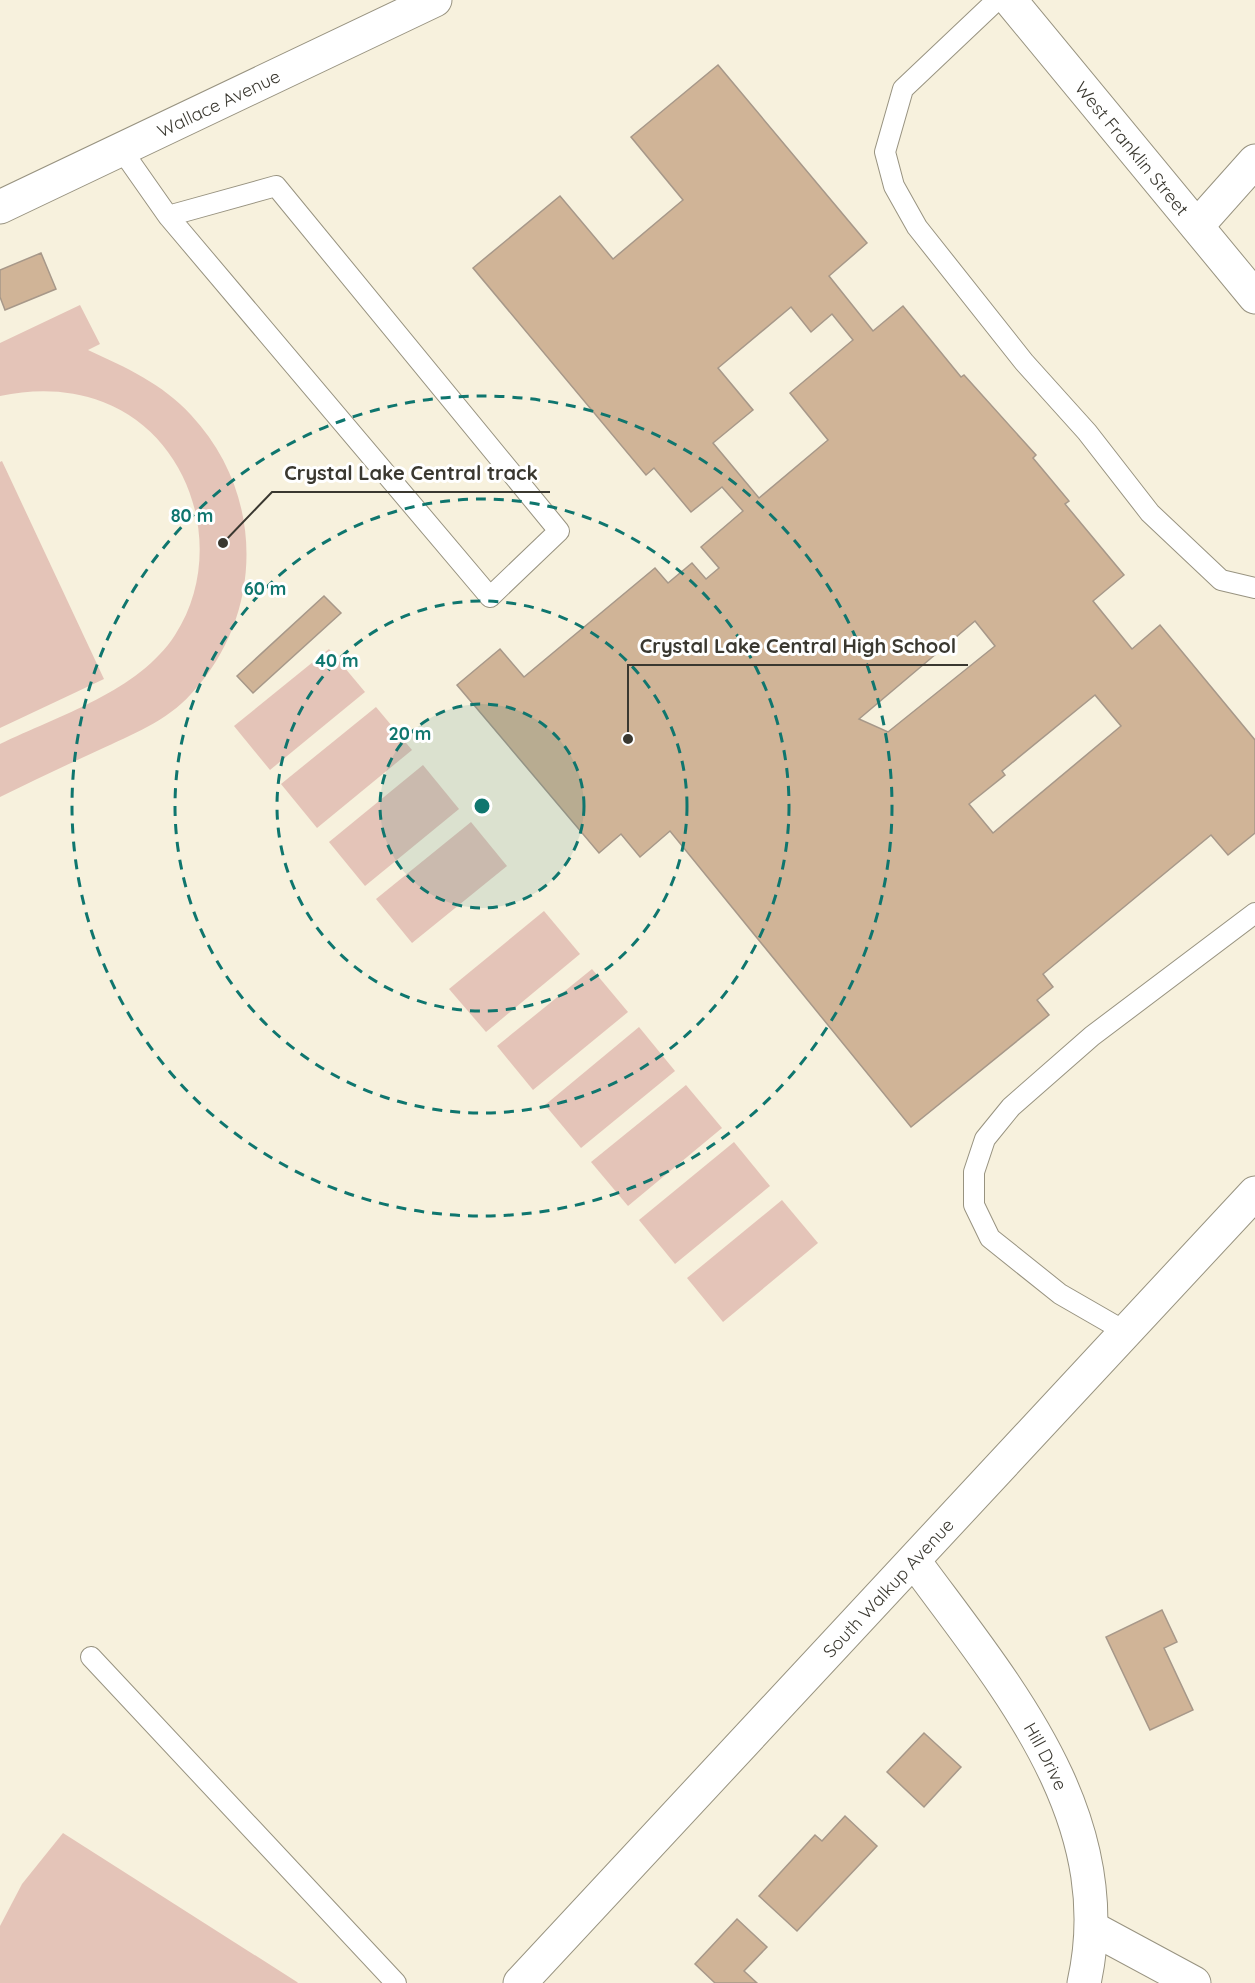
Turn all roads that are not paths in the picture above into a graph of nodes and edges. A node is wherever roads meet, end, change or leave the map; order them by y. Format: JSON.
{"nodes":[{"id":1,"x":435,"y":0,"type":"edge"},
{"id":2,"x":997,"y":0,"type":"edge"},
{"id":3,"x":1010,"y":0,"type":"edge"},
{"id":4,"x":121,"y":149,"type":"junction"},
{"id":5,"x":1255,"y":161,"type":"edge"},
{"id":6,"x":0,"y":207,"type":"edge"},
{"id":7,"x":168,"y":216,"type":"junction"},
{"id":8,"x":1197,"y":226,"type":"junction"},
{"id":9,"x":1255,"y":297,"type":"edge"},
{"id":10,"x":1255,"y":588,"type":"edge"},
{"id":11,"x":1255,"y":913,"type":"edge"},
{"id":12,"x":1255,"y":1193,"type":"edge"},
{"id":13,"x":1126,"y":1332,"type":"junction"},
{"id":14,"x":914,"y":1561,"type":"junction"},
{"id":15,"x":91,"y":1657,"type":"dead end"},
{"id":16,"x":1092,"y":1928,"type":"junction"},
{"id":17,"x":396,"y":1983,"type":"edge"},
{"id":18,"x":520,"y":1983,"type":"edge"},
{"id":19,"x":1084,"y":1983,"type":"edge"},
{"id":20,"x":1194,"y":1983,"type":"edge"}],
"edges":[{"from":1,"to":4,"type":"street","name":"Wallace Avenue"},
{"from":2,"to":10,"type":"lane"},
{"from":3,"to":8,"type":"street","name":"West Franklin Street"},
{"from":4,"to":6,"type":"street","name":"Wallace Avenue"},
{"from":4,"to":7,"type":"lane"},
{"from":5,"to":8,"type":"street"},
{"from":7,"to":7,"type":"lane"},
{"from":8,"to":9,"type":"street","name":"West Franklin Street"},
{"from":11,"to":13,"type":"lane"},
{"from":12,"to":13,"type":"street","name":"South Walkup Avenue"},
{"from":13,"to":14,"type":"street","name":"South Walkup Avenue"},
{"from":14,"to":16,"type":"street","name":"Hill Drive"},
{"from":14,"to":18,"type":"street","name":"South Walkup Avenue"},
{"from":15,"to":17,"type":"lane"},
{"from":16,"to":19,"type":"street","name":"Hill Drive"},
{"from":16,"to":20,"type":"street"}]}
